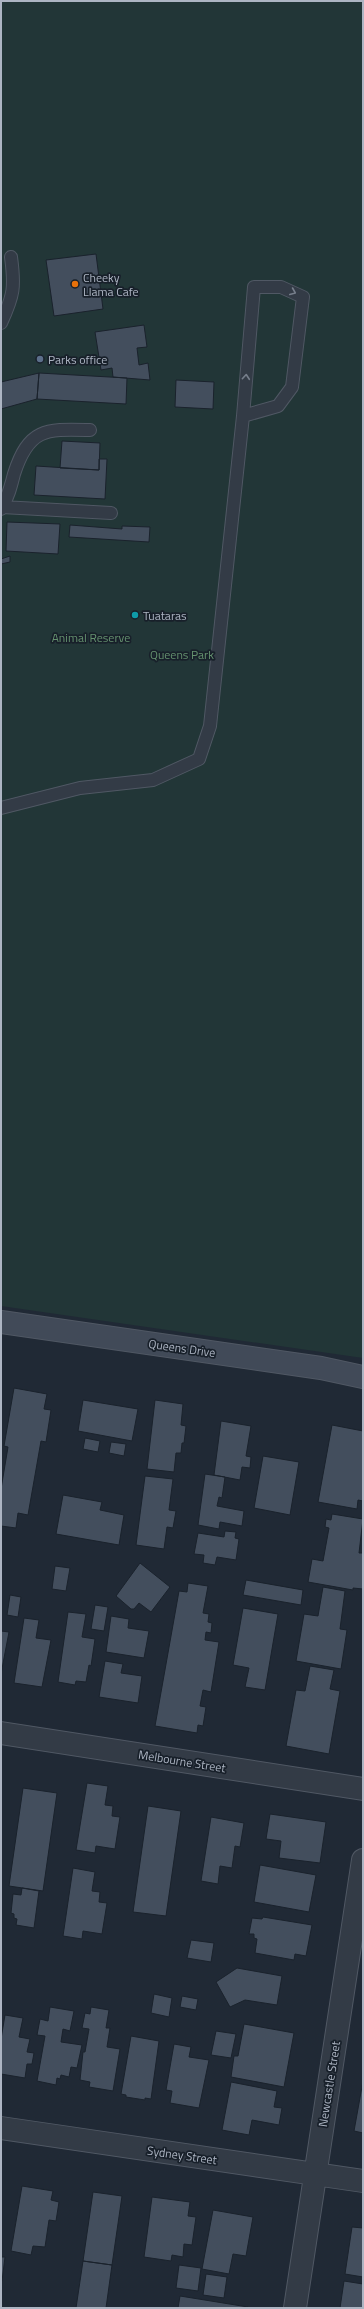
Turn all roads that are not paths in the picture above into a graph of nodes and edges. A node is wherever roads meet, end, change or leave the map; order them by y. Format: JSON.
{"nodes":[{"id":1,"x":11,"y":258,"type":"dead end"},
{"id":2,"x":1,"y":323,"type":"edge"},
{"id":3,"x":243,"y":416,"type":"junction"},
{"id":4,"x":90,"y":430,"type":"dead end"},
{"id":5,"x":2,"y":508,"type":"edge"},
{"id":6,"x":111,"y":513,"type":"dead end"},
{"id":7,"x":1,"y":808,"type":"edge"},
{"id":8,"x":1,"y":1322,"type":"edge"},
{"id":9,"x":363,"y":1378,"type":"edge"},
{"id":10,"x":1,"y":1733,"type":"edge"},
{"id":11,"x":363,"y":1789,"type":"edge"},
{"id":12,"x":363,"y":1860,"type":"edge"},
{"id":13,"x":1,"y":2128,"type":"edge"},
{"id":14,"x":316,"y":2174,"type":"junction"},
{"id":15,"x":363,"y":2181,"type":"edge"},
{"id":16,"x":296,"y":2308,"type":"edge"}],
"edges":[{"from":1,"to":2,"type":"lane"},
{"from":3,"to":3,"type":"lane","one_way":true},
{"from":3,"to":7,"type":"lane"},
{"from":4,"to":5,"type":"lane"},
{"from":5,"to":6,"type":"lane"},
{"from":8,"to":9,"type":"main road","name":"Queens Drive"},
{"from":10,"to":11,"type":"street","name":"Melbourne Street"},
{"from":12,"to":14,"type":"street","name":"Newcastle Street"},
{"from":13,"to":14,"type":"street","name":"Sydney Street"},
{"from":14,"to":15,"type":"street","name":"Sydney Street"},
{"from":14,"to":16,"type":"street","name":"Newcastle Street"}]}
